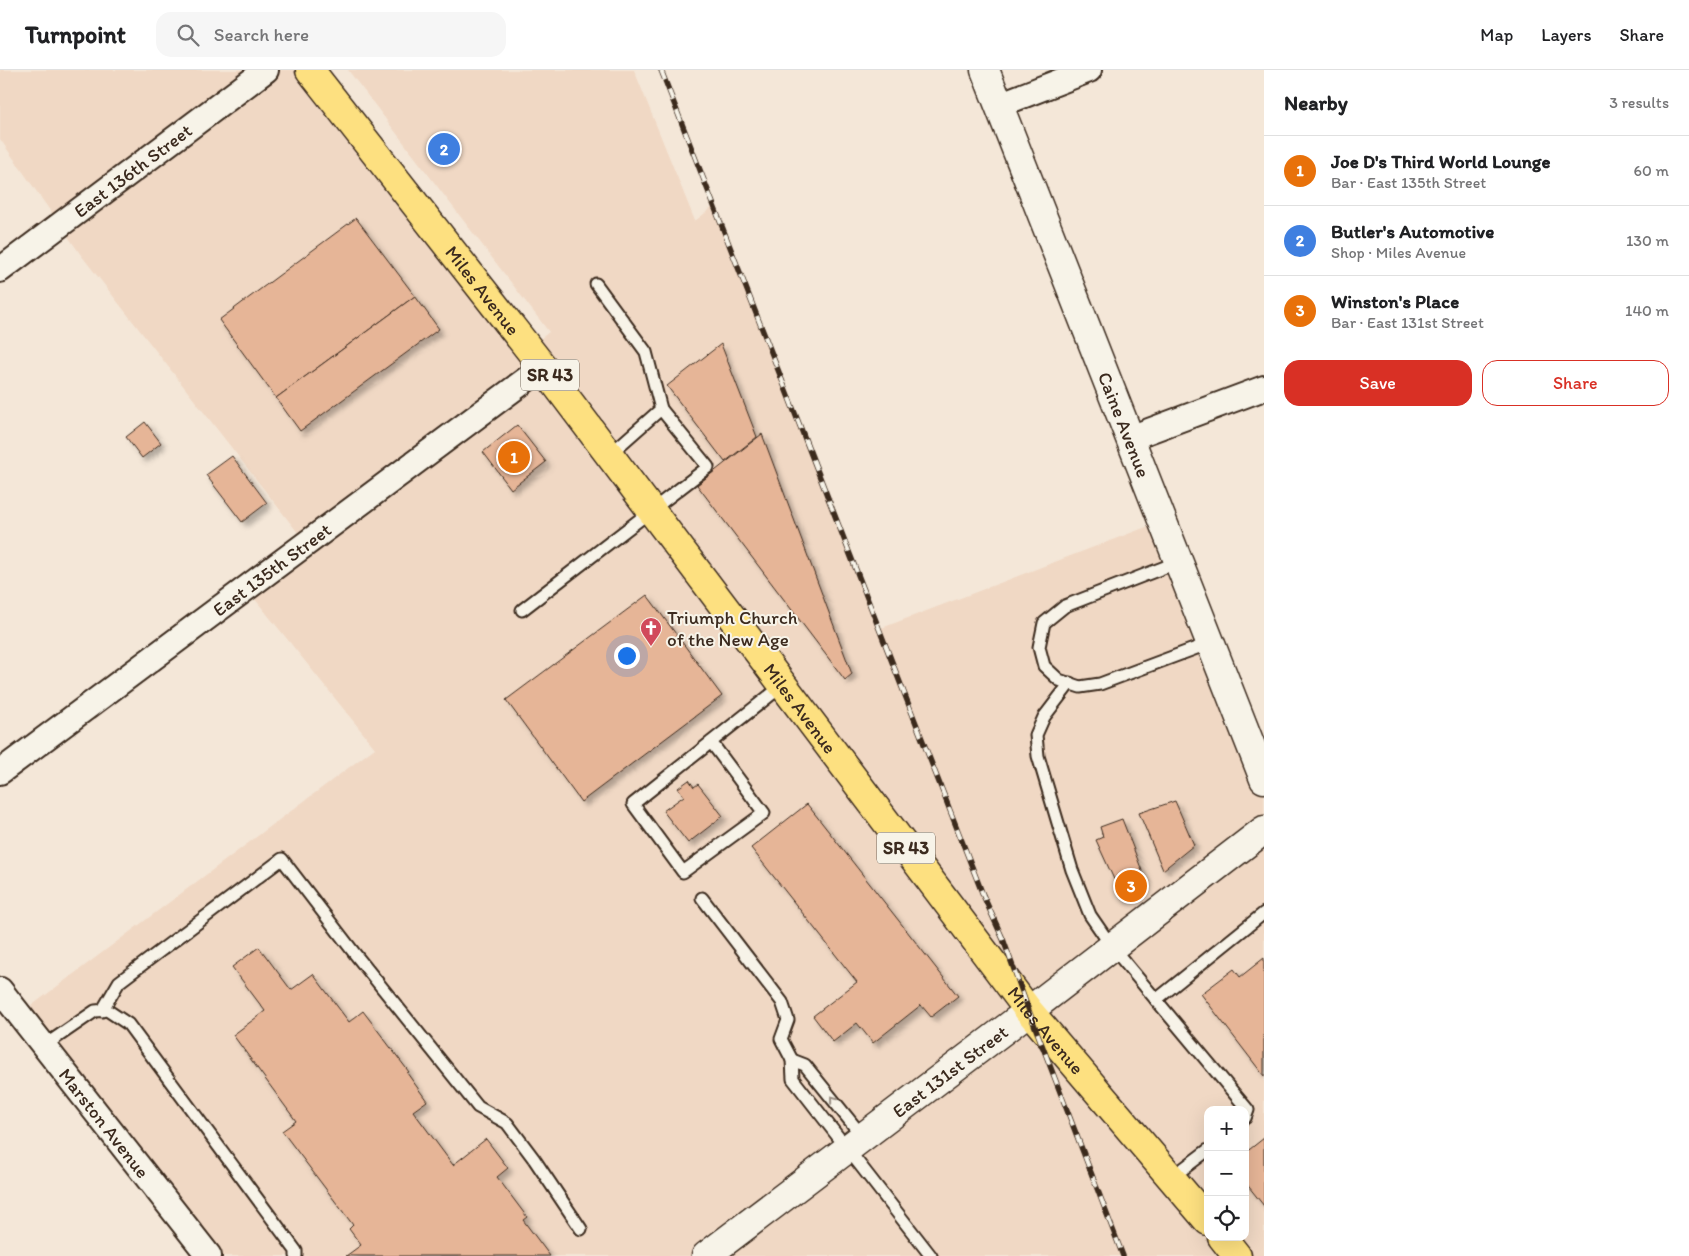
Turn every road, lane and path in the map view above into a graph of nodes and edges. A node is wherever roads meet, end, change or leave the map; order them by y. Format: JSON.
{"nodes":[{"id":1,"x":266,"y":70,"type":"edge"},
{"id":2,"x":310,"y":70,"type":"edge"},
{"id":3,"x":985,"y":70,"type":"edge"},
{"id":4,"x":1089,"y":70,"type":"edge"},
{"id":5,"x":998,"y":105,"type":"junction"},
{"id":6,"x":0,"y":270,"type":"edge"},
{"id":7,"x":596,"y":284,"type":"dead end"},
{"id":8,"x":543,"y":367,"type":"junction"},
{"id":9,"x":1264,"y":388,"type":"edge"},
{"id":10,"x":661,"y":409,"type":"junction"},
{"id":11,"x":1130,"y":438,"type":"junction"},
{"id":12,"x":609,"y":454,"type":"junction"},
{"id":13,"x":652,"y":511,"type":"junction"},
{"id":14,"x":1178,"y":562,"type":"junction"},
{"id":15,"x":522,"y":610,"type":"dead end"},
{"id":16,"x":1210,"y":643,"type":"junction"},
{"id":17,"x":1070,"y":683,"type":"junction"},
{"id":18,"x":783,"y":685,"type":"junction"},
{"id":19,"x":711,"y":742,"type":"junction"},
{"id":20,"x":0,"y":772,"type":"edge"},
{"id":21,"x":1264,"y":779,"type":"edge"},
{"id":22,"x":1264,"y":830,"type":"edge"},
{"id":23,"x":702,"y":898,"type":"dead end"},
{"id":24,"x":1264,"y":913,"type":"edge"},
{"id":25,"x":1112,"y":947,"type":"junction"},
{"id":26,"x":0,"y":990,"type":"edge"},
{"id":27,"x":1156,"y":1000,"type":"junction"},
{"id":28,"x":102,"y":1011,"type":"junction"},
{"id":29,"x":1029,"y":1011,"type":"junction"},
{"id":30,"x":44,"y":1046,"type":"junction"},
{"id":31,"x":792,"y":1060,"type":"junction"},
{"id":32,"x":1245,"y":1106,"type":"edge"},
{"id":33,"x":855,"y":1143,"type":"junction"},
{"id":34,"x":1207,"y":1151,"type":"edge"},
{"id":35,"x":1171,"y":1178,"type":"junction"},
{"id":36,"x":1204,"y":1216,"type":"edge"},
{"id":37,"x":581,"y":1229,"type":"dead end"},
{"id":38,"x":1225,"y":1241,"type":"edge"},
{"id":39,"x":209,"y":1256,"type":"edge"},
{"id":40,"x":296,"y":1256,"type":"edge"},
{"id":41,"x":706,"y":1256,"type":"edge"},
{"id":42,"x":931,"y":1256,"type":"edge"},
{"id":43,"x":1237,"y":1256,"type":"edge"}],
"edges":[{"from":1,"to":6,"type":"street","name":"East 136th Street"},
{"from":2,"to":8,"type":"main road","name":"Miles Avenue","number":"SR 43"},
{"from":3,"to":5,"type":"street","name":"Caine Avenue"},
{"from":4,"to":5,"type":"street"},
{"from":5,"to":11,"type":"street","name":"Caine Avenue"},
{"from":7,"to":10,"type":"lane"},
{"from":8,"to":12,"type":"main road","name":"Miles Avenue","number":"SR 43"},
{"from":8,"to":20,"type":"street","name":"East 135th Street"},
{"from":9,"to":11,"type":"street"},
{"from":10,"to":12,"type":"lane"},
{"from":10,"to":13,"type":"lane"},
{"from":11,"to":14,"type":"street","name":"Caine Avenue"},
{"from":12,"to":13,"type":"main road","name":"Miles Avenue","number":"SR 43"},
{"from":13,"to":15,"type":"lane"},
{"from":13,"to":18,"type":"main road","name":"Miles Avenue","number":"SR 43"},
{"from":14,"to":16,"type":"street","name":"Caine Avenue"},
{"from":14,"to":17,"type":"lane"},
{"from":16,"to":17,"type":"lane"},
{"from":16,"to":21,"type":"street","name":"Caine Avenue"},
{"from":17,"to":25,"type":"lane"},
{"from":18,"to":19,"type":"lane"},
{"from":18,"to":29,"type":"main road","name":"Miles Avenue","number":"SR 43"},
{"from":19,"to":19,"type":"lane"},
{"from":22,"to":25,"type":"street","name":"East 131st Street"},
{"from":23,"to":31,"type":"lane"},
{"from":24,"to":27,"type":"lane"},
{"from":25,"to":27,"type":"lane"},
{"from":25,"to":29,"type":"street","name":"East 131st Street"},
{"from":26,"to":30,"type":"street","name":"Marston Avenue"},
{"from":27,"to":32,"type":"lane"},
{"from":28,"to":30,"type":"lane"},
{"from":28,"to":37,"type":"lane"},
{"from":28,"to":40,"type":"lane"},
{"from":29,"to":33,"type":"street","name":"East 131st Street"},
{"from":29,"to":35,"type":"main road","name":"Miles Avenue","number":"SR 43"},
{"from":30,"to":39,"type":"street","name":"Marston Avenue"},
{"from":33,"to":31,"type":"lane","one_way":true},
{"from":31,"to":33,"type":"lane"},
{"from":33,"to":41,"type":"street","name":"East 131st Street"},
{"from":33,"to":42,"type":"lane"},
{"from":34,"to":35,"type":"lane"},
{"from":35,"to":36,"type":"main road","name":"Miles Avenue","number":"SR 43"},
{"from":38,"to":43,"type":"main road"}]}
